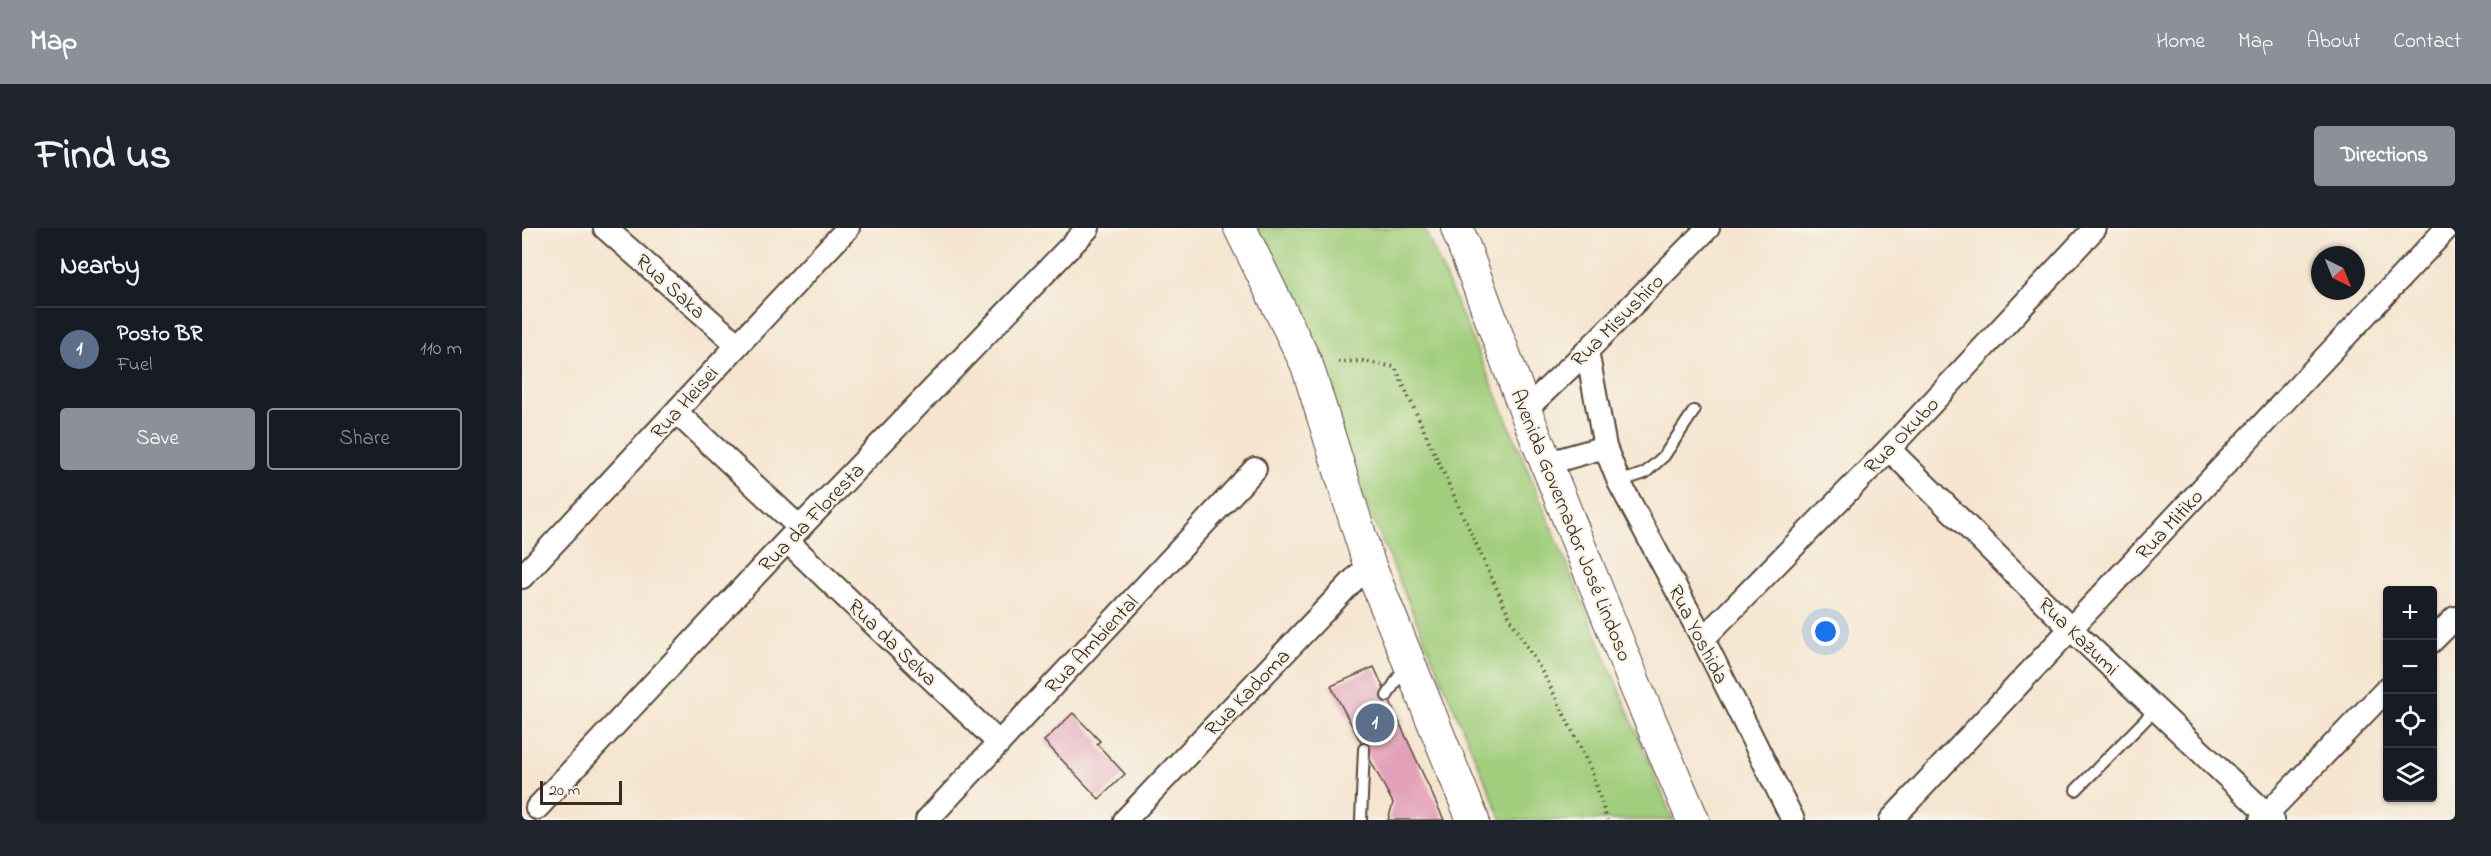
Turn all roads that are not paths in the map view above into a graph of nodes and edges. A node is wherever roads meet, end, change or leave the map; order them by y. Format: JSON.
{"nodes":[{"id":1,"x":606,"y":228,"type":"edge"},
{"id":2,"x":848,"y":228,"type":"edge"},
{"id":3,"x":1088,"y":228,"type":"edge"},
{"id":4,"x":1240,"y":228,"type":"edge"},
{"id":5,"x":1708,"y":228,"type":"edge"},
{"id":6,"x":2095,"y":228,"type":"edge"},
{"id":7,"x":2447,"y":228,"type":"edge"},
{"id":8,"x":1465,"y":233,"type":"edge"},
{"id":9,"x":736,"y":344,"type":"junction"},
{"id":10,"x":1587,"y":351,"type":"junction"},
{"id":11,"x":1525,"y":410,"type":"junction"},
{"id":12,"x":1694,"y":411,"type":"dead end"},
{"id":13,"x":676,"y":412,"type":"junction"},
{"id":14,"x":1605,"y":447,"type":"junction"},
{"id":15,"x":1889,"y":449,"type":"junction"},
{"id":16,"x":1548,"y":463,"type":"junction"},
{"id":17,"x":1255,"y":469,"type":"dead end"},
{"id":18,"x":1618,"y":482,"type":"junction"},
{"id":19,"x":793,"y":534,"type":"junction"},
{"id":20,"x":1370,"y":564,"type":"junction"},
{"id":21,"x":522,"y":577,"type":"edge"},
{"id":22,"x":2455,"y":618,"type":"edge"},
{"id":23,"x":2071,"y":629,"type":"junction"},
{"id":24,"x":1703,"y":639,"type":"junction"},
{"id":25,"x":2434,"y":640,"type":"edge"},
{"id":26,"x":1408,"y":660,"type":"junction"},
{"id":27,"x":2383,"y":693,"type":"edge"},
{"id":28,"x":1388,"y":696,"type":"dead end"},
{"id":29,"x":2156,"y":709,"type":"junction"},
{"id":30,"x":999,"y":743,"type":"junction"},
{"id":31,"x":1364,"y":749,"type":"dead end"},
{"id":32,"x":2076,"y":790,"type":"dead end"},
{"id":33,"x":537,"y":808,"type":"dead end"},
{"id":34,"x":2267,"y":818,"type":"edge"},
{"id":35,"x":927,"y":820,"type":"edge"},
{"id":36,"x":1125,"y":820,"type":"edge"},
{"id":37,"x":1361,"y":820,"type":"edge"},
{"id":38,"x":1473,"y":820,"type":"edge"},
{"id":39,"x":1693,"y":820,"type":"edge"},
{"id":40,"x":1793,"y":820,"type":"edge"},
{"id":41,"x":1891,"y":820,"type":"edge"}],
"edges":[{"from":1,"to":9,"type":"street","name":"Rua Saka"},
{"from":2,"to":9,"type":"street","name":"Rua Heisei"},
{"from":3,"to":19,"type":"street","name":"Rua da Floresta"},
{"from":4,"to":20,"type":"main road"},
{"from":5,"to":10,"type":"street","name":"Rua Misushiro"},
{"from":6,"to":15,"type":"street","name":"Rua Okubo"},
{"from":7,"to":23,"type":"street","name":"Rua Mitiko"},
{"from":8,"to":11,"type":"main road","name":"Avenida Governador José Lindoso"},
{"from":9,"to":13,"type":"street","name":"Rua Heisei"},
{"from":10,"to":11,"type":"street","name":"Rua Misushiro"},
{"from":10,"to":14,"type":"street","name":"Rua Yoshida"},
{"from":11,"to":16,"type":"main road","name":"Avenida Governador José Lindoso"},
{"from":12,"to":18,"type":"lane"},
{"from":13,"to":19,"type":"street","name":"Rua da Selva"},
{"from":13,"to":21,"type":"street","name":"Rua Heisei"},
{"from":14,"to":16,"type":"street"},
{"from":14,"to":18,"type":"street","name":"Rua Yoshida"},
{"from":15,"to":23,"type":"street","name":"Rua Kazumi"},
{"from":15,"to":24,"type":"street","name":"Rua Okubo"},
{"from":16,"to":39,"type":"main road","name":"Avenida Governador José Lindoso"},
{"from":17,"to":30,"type":"street","name":"Rua Ambiental"},
{"from":18,"to":24,"type":"street","name":"Rua Yoshida"},
{"from":19,"to":30,"type":"street","name":"Rua da Selva"},
{"from":19,"to":33,"type":"street","name":"Rua da Floresta"},
{"from":20,"to":26,"type":"main road"},
{"from":20,"to":36,"type":"street","name":"Rua Kadoma"},
{"from":22,"to":25,"type":"street"},
{"from":23,"to":29,"type":"street","name":"Rua Kazumi"},
{"from":23,"to":41,"type":"street","name":"Rua Mitiko"},
{"from":24,"to":40,"type":"street","name":"Rua Yoshida"},
{"from":26,"to":28,"type":"lane"},
{"from":26,"to":38,"type":"main road"},
{"from":27,"to":34,"type":"street"},
{"from":29,"to":32,"type":"lane"},
{"from":29,"to":34,"type":"street","name":"Rua Kazumi"},
{"from":30,"to":35,"type":"street","name":"Rua Ambiental"},
{"from":31,"to":37,"type":"lane"}]}
